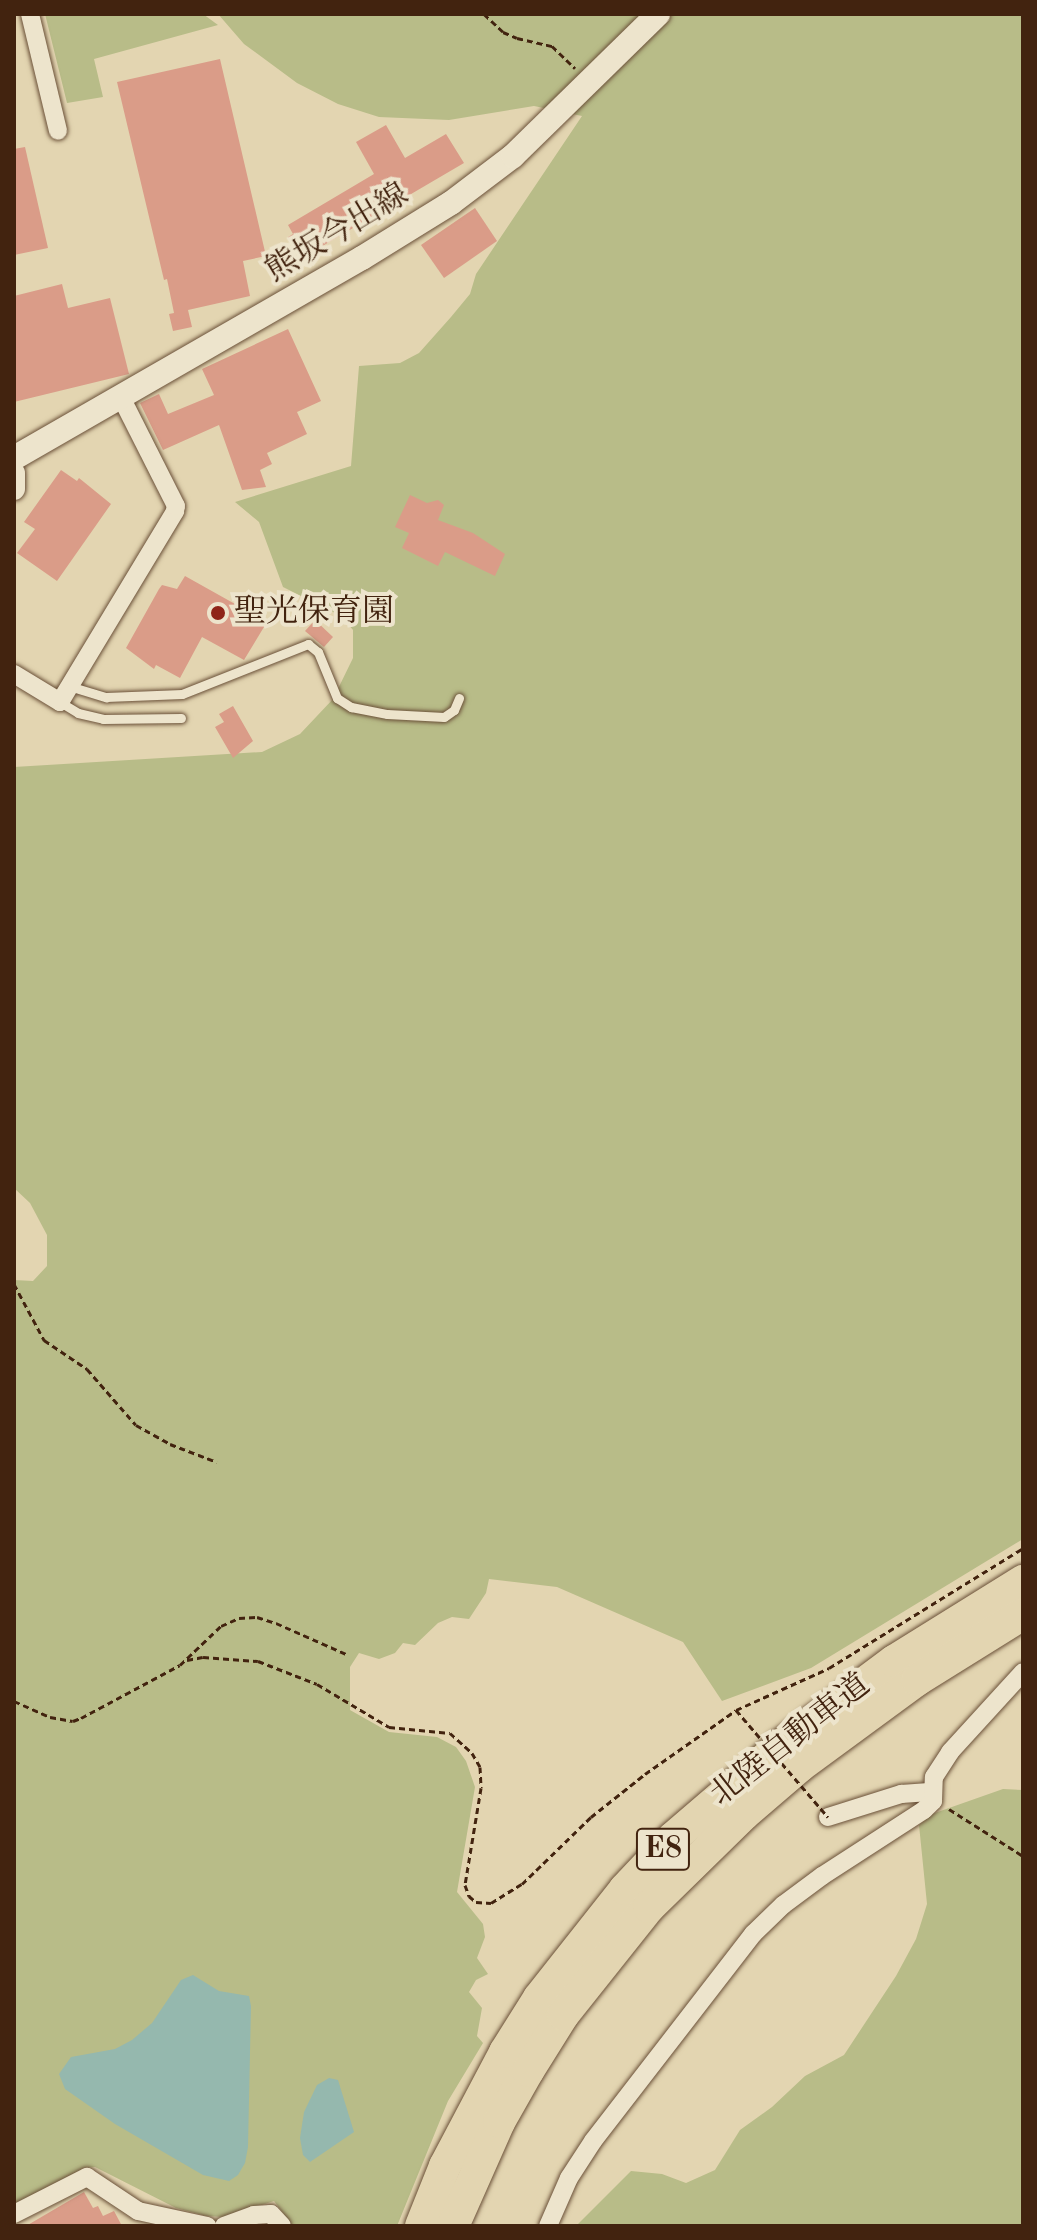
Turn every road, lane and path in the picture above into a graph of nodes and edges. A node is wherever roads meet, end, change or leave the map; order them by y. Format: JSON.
{"nodes":[{"id":1,"x":30,"y":14,"type":"edge"},
{"id":2,"x":484,"y":14,"type":"edge"},
{"id":3,"x":658,"y":14,"type":"edge"},
{"id":4,"x":575,"y":68,"type":"dead end"},
{"id":5,"x":58,"y":131,"type":"dead end"},
{"id":6,"x":122,"y":399,"type":"junction"},
{"id":7,"x":14,"y":458,"type":"edge"},
{"id":8,"x":14,"y":473,"type":"edge"},
{"id":9,"x":14,"y":489,"type":"edge"},
{"id":10,"x":14,"y":674,"type":"edge"},
{"id":11,"x":64,"y":694,"type":"junction"},
{"id":12,"x":459,"y":698,"type":"dead end"},
{"id":13,"x":181,"y":718,"type":"dead end"},
{"id":14,"x":14,"y":1284,"type":"edge"},
{"id":15,"x":217,"y":1462,"type":"dead end"},
{"id":16,"x":1023,"y":1548,"type":"edge"},
{"id":17,"x":1023,"y":1581,"type":"edge"},
{"id":18,"x":1023,"y":1614,"type":"edge"},
{"id":19,"x":346,"y":1654,"type":"dead end"},
{"id":20,"x":187,"y":1660,"type":"junction"},
{"id":21,"x":1023,"y":1672,"type":"edge"},
{"id":22,"x":14,"y":1701,"type":"edge"},
{"id":23,"x":736,"y":1710,"type":"junction"},
{"id":24,"x":933,"y":1796,"type":"junction"},
{"id":25,"x":828,"y":1817,"type":"joint"},
{"id":26,"x":1023,"y":1856,"type":"edge"},
{"id":27,"x":23,"y":2217,"type":"edge"},
{"id":28,"x":141,"y":2218,"type":"edge"},
{"id":29,"x":207,"y":2226,"type":"edge"},
{"id":30,"x":224,"y":2226,"type":"edge"},
{"id":31,"x":282,"y":2226,"type":"edge"},
{"id":32,"x":421,"y":2226,"type":"edge"},
{"id":33,"x":453,"y":2226,"type":"edge"},
{"id":34,"x":548,"y":2226,"type":"edge"}],
"edges":[{"from":1,"to":5,"type":"street"},
{"from":2,"to":4,"type":"path"},
{"from":3,"to":6,"type":"main road","name":"熊坂今出線"},
{"from":6,"to":7,"type":"main road","name":"熊坂今出線"},
{"from":6,"to":11,"type":"street"},
{"from":8,"to":9,"type":"street"},
{"from":10,"to":11,"type":"street"},
{"from":11,"to":12,"type":"lane"},
{"from":11,"to":13,"type":"lane"},
{"from":14,"to":15,"type":"path"},
{"from":16,"to":23,"type":"path"},
{"from":17,"to":32,"type":"highway","name":"北陸自動車道","number":"E8"},
{"from":18,"to":33,"type":"highway","name":"北陸自動車道","number":"E8"},
{"from":19,"to":20,"type":"path"},
{"from":20,"to":22,"type":"path"},
{"from":20,"to":23,"type":"path"},
{"from":21,"to":24,"type":"street"},
{"from":23,"to":25,"type":"path","bridge":true},
{"from":24,"to":25,"type":"street"},
{"from":24,"to":26,"type":"path"},
{"from":24,"to":34,"type":"street"},
{"from":27,"to":28,"type":"street"},
{"from":28,"to":29,"type":"street"},
{"from":30,"to":31,"type":"street"}]}
